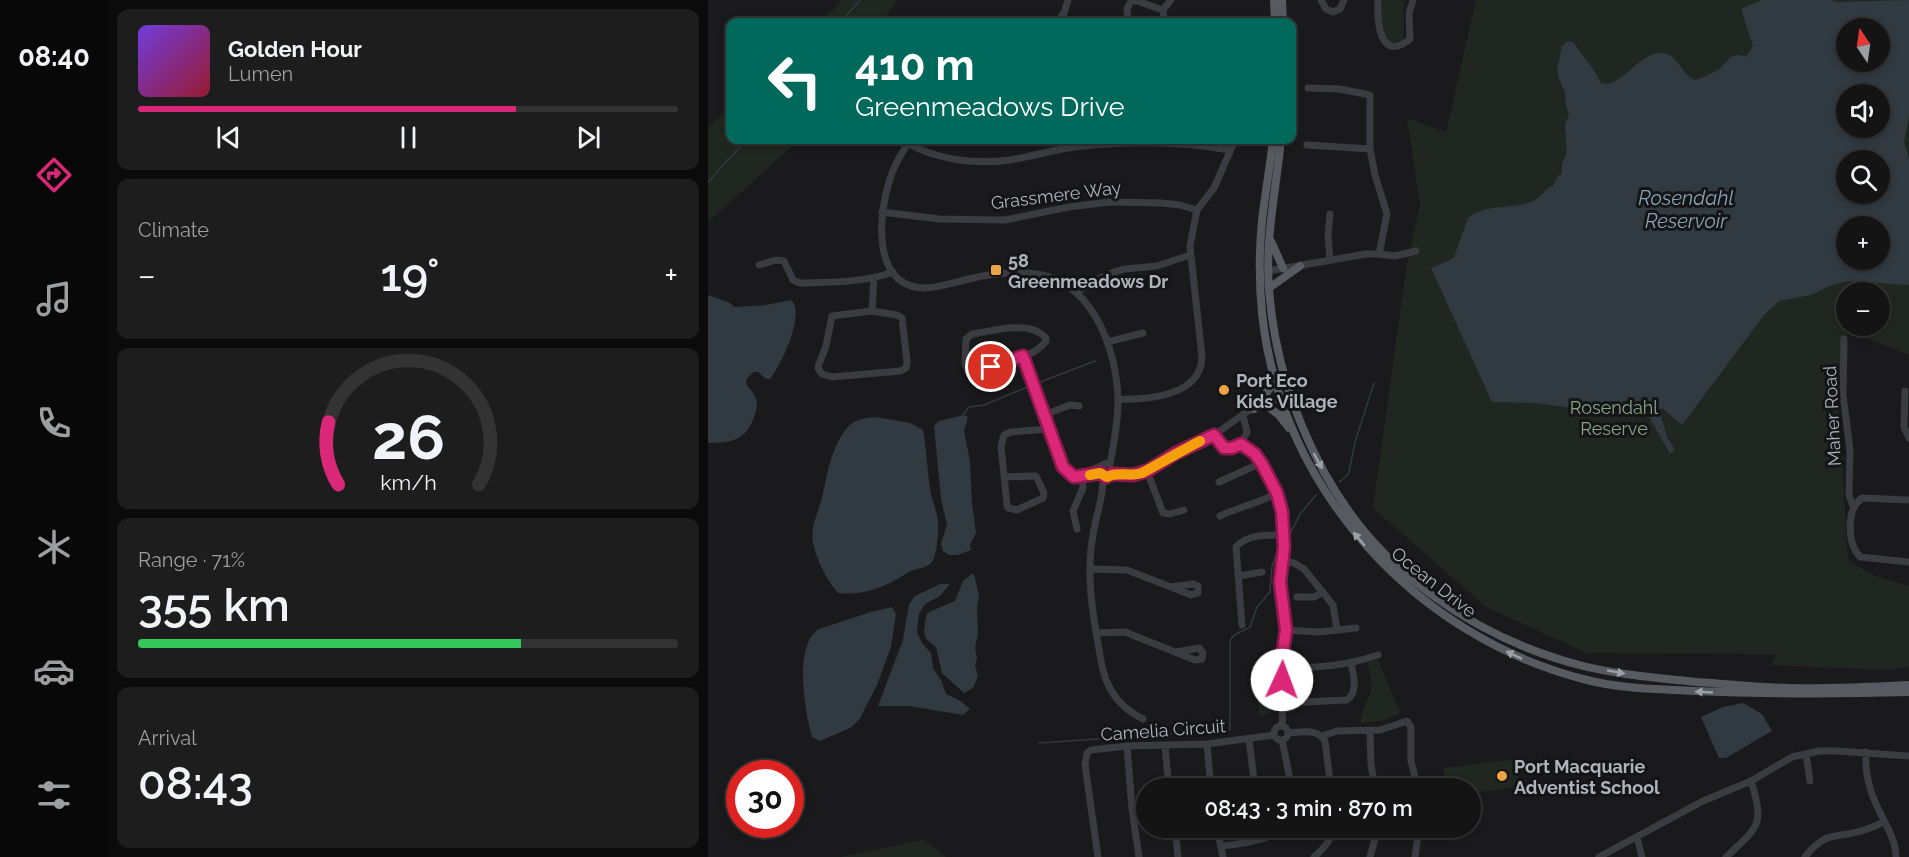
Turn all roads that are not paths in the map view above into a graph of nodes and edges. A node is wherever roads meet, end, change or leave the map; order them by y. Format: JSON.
{"nodes":[{"id":1,"x":1068,"y":0,"type":"edge"},
{"id":2,"x":1171,"y":0,"type":"edge"},
{"id":3,"x":1274,"y":0,"type":"edge"},
{"id":4,"x":1282,"y":0,"type":"edge"},
{"id":5,"x":1321,"y":0,"type":"edge"},
{"id":6,"x":1344,"y":0,"type":"edge"},
{"id":7,"x":1378,"y":0,"type":"edge"},
{"id":8,"x":1413,"y":0,"type":"edge"},
{"id":9,"x":1130,"y":1,"type":"edge"},
{"id":10,"x":1162,"y":10,"type":"junction"},
{"id":11,"x":1060,"y":18,"type":"edge"},
{"id":12,"x":1128,"y":18,"type":"edge"},
{"id":13,"x":1163,"y":18,"type":"edge"},
{"id":14,"x":1275,"y":18,"type":"edge"},
{"id":15,"x":1283,"y":18,"type":"edge"},
{"id":16,"x":1308,"y":88,"type":"dead end"},
{"id":17,"x":907,"y":144,"type":"edge"},
{"id":18,"x":914,"y":144,"type":"edge"},
{"id":19,"x":1106,"y":144,"type":"edge"},
{"id":20,"x":1195,"y":144,"type":"edge"},
{"id":21,"x":1233,"y":144,"type":"edge"},
{"id":22,"x":1272,"y":144,"type":"edge"},
{"id":23,"x":1280,"y":144,"type":"edge"},
{"id":24,"x":1307,"y":145,"type":"dead end"},
{"id":25,"x":1370,"y":149,"type":"junction"},
{"id":26,"x":1230,"y":150,"type":"junction"},
{"id":27,"x":1197,"y":210,"type":"junction"},
{"id":28,"x":882,"y":212,"type":"junction"},
{"id":29,"x":1330,"y":214,"type":"dead end"},
{"id":30,"x":1269,"y":234,"type":"junction"},
{"id":31,"x":1416,"y":251,"type":"dead end"},
{"id":32,"x":1379,"y":254,"type":"junction"},
{"id":33,"x":1190,"y":255,"type":"junction"},
{"id":34,"x":1330,"y":260,"type":"junction"},
{"id":35,"x":759,"y":265,"type":"dead end"},
{"id":36,"x":1300,"y":266,"type":"junction"},
{"id":37,"x":1283,"y":268,"type":"junction"},
{"id":38,"x":1264,"y":271,"type":"junction"},
{"id":39,"x":893,"y":272,"type":"junction"},
{"id":40,"x":874,"y":278,"type":"junction"},
{"id":41,"x":1269,"y":288,"type":"junction"},
{"id":42,"x":1077,"y":292,"type":"junction"},
{"id":43,"x":873,"y":311,"type":"junction"},
{"id":44,"x":1143,"y":333,"type":"dead end"},
{"id":45,"x":1844,"y":339,"type":"dead end"},
{"id":46,"x":1107,"y":342,"type":"junction"},
{"id":47,"x":1023,"y":356,"type":"junction"},
{"id":48,"x":1275,"y":377,"type":"junction"},
{"id":49,"x":1905,"y":391,"type":"dead end"},
{"id":50,"x":1286,"y":397,"type":"junction"},
{"id":51,"x":1118,"y":399,"type":"junction"},
{"id":52,"x":1079,"y":406,"type":"dead end"},
{"id":53,"x":1267,"y":406,"type":"junction"},
{"id":54,"x":1254,"y":409,"type":"junction"},
{"id":55,"x":1044,"y":415,"type":"junction"},
{"id":56,"x":1244,"y":415,"type":"junction"},
{"id":57,"x":1048,"y":429,"type":"junction"},
{"id":58,"x":1214,"y":435,"type":"junction"},
{"id":59,"x":1296,"y":435,"type":"junction"},
{"id":60,"x":1909,"y":438,"type":"edge"},
{"id":61,"x":1241,"y":444,"type":"junction"},
{"id":62,"x":1262,"y":464,"type":"junction"},
{"id":63,"x":1107,"y":471,"type":"junction"},
{"id":64,"x":1147,"y":471,"type":"junction"},
{"id":65,"x":1081,"y":475,"type":"junction"},
{"id":66,"x":1004,"y":477,"type":"junction"},
{"id":67,"x":1219,"y":482,"type":"dead end"},
{"id":68,"x":1849,"y":491,"type":"junction"},
{"id":69,"x":1277,"y":493,"type":"junction"},
{"id":70,"x":1859,"y":500,"type":"junction"},
{"id":71,"x":1909,"y":500,"type":"edge"},
{"id":72,"x":1853,"y":506,"type":"junction"},
{"id":73,"x":1184,"y":510,"type":"dead end"},
{"id":74,"x":1220,"y":516,"type":"dead end"},
{"id":75,"x":1077,"y":530,"type":"dead end"},
{"id":76,"x":1284,"y":535,"type":"junction"},
{"id":77,"x":1282,"y":561,"type":"junction"},
{"id":78,"x":1909,"y":562,"type":"edge"},
{"id":79,"x":1090,"y":569,"type":"junction"},
{"id":80,"x":1262,"y":572,"type":"dead end"},
{"id":81,"x":1239,"y":576,"type":"junction"},
{"id":82,"x":1171,"y":587,"type":"dead end"},
{"id":83,"x":1323,"y":592,"type":"junction"},
{"id":84,"x":1297,"y":597,"type":"dead end"},
{"id":85,"x":1242,"y":626,"type":"dead end"},
{"id":86,"x":1356,"y":628,"type":"dead end"},
{"id":87,"x":1286,"y":630,"type":"junction"},
{"id":88,"x":1337,"y":630,"type":"junction"},
{"id":89,"x":1096,"y":633,"type":"junction"},
{"id":90,"x":1176,"y":652,"type":"dead end"},
{"id":91,"x":1378,"y":655,"type":"dead end"},
{"id":92,"x":1350,"y":664,"type":"junction"},
{"id":93,"x":1584,"y":666,"type":"junction"},
{"id":94,"x":1281,"y":668,"type":"junction"},
{"id":95,"x":1579,"y":678,"type":"junction"},
{"id":96,"x":1909,"y":685,"type":"edge"},
{"id":97,"x":1909,"y":692,"type":"edge"},
{"id":98,"x":1283,"y":704,"type":"junction"},
{"id":99,"x":1143,"y":719,"type":"dead end"},
{"id":100,"x":1282,"y":726,"type":"junction"},
{"id":101,"x":1370,"y":731,"type":"junction"},
{"id":102,"x":1288,"y":733,"type":"junction"},
{"id":103,"x":1274,"y":735,"type":"junction"},
{"id":104,"x":1322,"y":736,"type":"junction"},
{"id":105,"x":1249,"y":738,"type":"junction"},
{"id":106,"x":1282,"y":740,"type":"junction"},
{"id":107,"x":1207,"y":744,"type":"junction"},
{"id":108,"x":1127,"y":746,"type":"junction"},
{"id":109,"x":1165,"y":746,"type":"junction"},
{"id":110,"x":1866,"y":752,"type":"junction"},
{"id":111,"x":1806,"y":754,"type":"junction"},
{"id":112,"x":1909,"y":756,"type":"edge"},
{"id":113,"x":1168,"y":778,"type":"edge"},
{"id":114,"x":1210,"y":778,"type":"edge"},
{"id":115,"x":1254,"y":778,"type":"edge"},
{"id":116,"x":1290,"y":778,"type":"edge"},
{"id":117,"x":1330,"y":778,"type":"edge"},
{"id":118,"x":1373,"y":778,"type":"edge"},
{"id":119,"x":1415,"y":778,"type":"edge"},
{"id":120,"x":1751,"y":781,"type":"junction"},
{"id":121,"x":1810,"y":781,"type":"dead end"},
{"id":122,"x":1884,"y":822,"type":"junction"},
{"id":123,"x":1637,"y":837,"type":"junction"},
{"id":124,"x":1176,"y":838,"type":"edge"},
{"id":125,"x":1220,"y":838,"type":"edge"},
{"id":126,"x":1331,"y":838,"type":"edge"},
{"id":127,"x":1375,"y":838,"type":"edge"},
{"id":128,"x":1418,"y":838,"type":"edge"},
{"id":129,"x":1262,"y":839,"type":"edge"},
{"id":130,"x":1221,"y":846,"type":"junction"},
{"id":131,"x":1098,"y":857,"type":"edge"},
{"id":132,"x":1139,"y":857,"type":"edge"},
{"id":133,"x":1178,"y":857,"type":"edge"},
{"id":134,"x":1223,"y":857,"type":"edge"},
{"id":135,"x":1314,"y":857,"type":"edge"},
{"id":136,"x":1370,"y":857,"type":"edge"},
{"id":137,"x":1415,"y":857,"type":"edge"},
{"id":138,"x":1599,"y":857,"type":"edge"},
{"id":139,"x":1642,"y":857,"type":"edge"},
{"id":140,"x":1726,"y":857,"type":"edge"},
{"id":141,"x":1805,"y":857,"type":"edge"},
{"id":142,"x":1896,"y":857,"type":"edge"}],
"edges":[{"from":1,"to":11,"type":"street"},
{"from":2,"to":10,"type":"street"},
{"from":3,"to":14,"type":"main road"},
{"from":4,"to":15,"type":"main road"},
{"from":5,"to":6,"type":"street"},
{"from":7,"to":8,"type":"street"},
{"from":9,"to":10,"type":"street"},
{"from":9,"to":12,"type":"street"},
{"from":10,"to":13,"type":"street"},
{"from":16,"to":25,"type":"street"},
{"from":17,"to":28,"type":"street"},
{"from":18,"to":19,"type":"street"},
{"from":20,"to":26,"type":"street"},
{"from":21,"to":26,"type":"street"},
{"from":22,"to":38,"type":"main road","name":"Ocean Drive"},
{"from":23,"to":30,"type":"main road","name":"Ocean Drive"},
{"from":24,"to":25,"type":"street"},
{"from":25,"to":32,"type":"street"},
{"from":26,"to":27,"type":"street"},
{"from":27,"to":28,"type":"street","name":"Grassmere Way"},
{"from":27,"to":33,"type":"street"},
{"from":28,"to":39,"type":"street"},
{"from":29,"to":34,"type":"street"},
{"from":30,"to":37,"type":"main road"},
{"from":30,"to":38,"type":"main road","name":"Ocean Drive"},
{"from":31,"to":32,"type":"street"},
{"from":32,"to":34,"type":"street"},
{"from":33,"to":42,"type":"street"},
{"from":33,"to":51,"type":"street"},
{"from":34,"to":36,"type":"street"},
{"from":35,"to":40,"type":"street"},
{"from":36,"to":37,"type":"street"},
{"from":36,"to":41,"type":"main road"},
{"from":37,"to":38,"type":"street"},
{"from":38,"to":41,"type":"main road","name":"Ocean Drive"},
{"from":38,"to":48,"type":"main road","name":"Ocean Drive"},
{"from":39,"to":40,"type":"street"},
{"from":39,"to":42,"type":"street"},
{"from":40,"to":43,"type":"street"},
{"from":41,"to":50,"type":"main road","name":"Ocean Drive"},
{"from":42,"to":46,"type":"street"},
{"from":43,"to":43,"type":"street"},
{"from":44,"to":46,"type":"street"},
{"from":45,"to":68,"type":"street","name":"Maher Road"},
{"from":46,"to":51,"type":"street"},
{"from":47,"to":47,"type":"street"},
{"from":47,"to":55,"type":"street"},
{"from":48,"to":50,"type":"main road","name":"Ocean Drive"},
{"from":48,"to":54,"type":"main road"},
{"from":49,"to":60,"type":"street"},
{"from":50,"to":53,"type":"street"},
{"from":50,"to":54,"type":"street"},
{"from":50,"to":59,"type":"main road","name":"Ocean Drive"},
{"from":50,"to":93,"type":"main road","name":"Ocean Drive","one_way":true},
{"from":51,"to":63,"type":"street"},
{"from":52,"to":55,"type":"street"},
{"from":53,"to":56,"type":"street"},
{"from":53,"to":59,"type":"main road"},
{"from":54,"to":56,"type":"street"},
{"from":55,"to":57,"type":"street"},
{"from":56,"to":58,"type":"street"},
{"from":56,"to":61,"type":"street"},
{"from":57,"to":65,"type":"street"},
{"from":57,"to":66,"type":"street"},
{"from":58,"to":61,"type":"street"},
{"from":58,"to":64,"type":"street"},
{"from":95,"to":59,"type":"main road","name":"Ocean Drive","one_way":true},
{"from":61,"to":62,"type":"street"},
{"from":62,"to":67,"type":"street"},
{"from":62,"to":69,"type":"street"},
{"from":63,"to":64,"type":"street"},
{"from":63,"to":65,"type":"street"},
{"from":63,"to":79,"type":"street"},
{"from":64,"to":73,"type":"street"},
{"from":65,"to":75,"type":"street"},
{"from":66,"to":66,"type":"street"},
{"from":68,"to":70,"type":"street","name":"Maher Road"},
{"from":68,"to":72,"type":"street","name":"Maher Road"},
{"from":69,"to":74,"type":"street"},
{"from":69,"to":76,"type":"street"},
{"from":70,"to":71,"type":"street"},
{"from":70,"to":72,"type":"street"},
{"from":72,"to":78,"type":"street","name":"Maher Road"},
{"from":76,"to":77,"type":"street"},
{"from":76,"to":81,"type":"street"},
{"from":77,"to":83,"type":"street"},
{"from":77,"to":87,"type":"street"},
{"from":79,"to":82,"type":"street"},
{"from":79,"to":89,"type":"street"},
{"from":80,"to":81,"type":"street"},
{"from":81,"to":85,"type":"street"},
{"from":83,"to":84,"type":"street"},
{"from":83,"to":88,"type":"street"},
{"from":86,"to":88,"type":"street"},
{"from":87,"to":88,"type":"street"},
{"from":87,"to":94,"type":"street"},
{"from":89,"to":90,"type":"street"},
{"from":89,"to":99,"type":"street"},
{"from":91,"to":92,"type":"street"},
{"from":92,"to":94,"type":"street"},
{"from":92,"to":98,"type":"street"},
{"from":93,"to":95,"type":"main road"},
{"from":93,"to":96,"type":"main road","name":"Ocean Drive","one_way":true},
{"from":94,"to":98,"type":"street"},
{"from":97,"to":95,"type":"main road","name":"Ocean Drive","one_way":true},
{"from":98,"to":100,"type":"street"},
{"from":100,"to":102,"type":"street"},
{"from":100,"to":103,"type":"street"},
{"from":101,"to":104,"type":"street"},
{"from":101,"to":118,"type":"street"},
{"from":101,"to":119,"type":"street"},
{"from":102,"to":104,"type":"street"},
{"from":102,"to":106,"type":"street"},
{"from":103,"to":105,"type":"street","name":"Camelia Circuit"},
{"from":103,"to":106,"type":"street"},
{"from":104,"to":117,"type":"street"},
{"from":105,"to":107,"type":"street","name":"Camelia Circuit"},
{"from":105,"to":115,"type":"street"},
{"from":106,"to":116,"type":"street"},
{"from":107,"to":109,"type":"street","name":"Camelia Circuit"},
{"from":107,"to":114,"type":"street"},
{"from":108,"to":109,"type":"street","name":"Camelia Circuit"},
{"from":108,"to":131,"type":"street","name":"Camelia Circuit"},
{"from":108,"to":132,"type":"street"},
{"from":109,"to":113,"type":"street"},
{"from":110,"to":111,"type":"street"},
{"from":110,"to":112,"type":"street"},
{"from":110,"to":122,"type":"street"},
{"from":111,"to":120,"type":"street"},
{"from":111,"to":121,"type":"street"},
{"from":120,"to":123,"type":"street"},
{"from":120,"to":140,"type":"street"},
{"from":122,"to":141,"type":"street"},
{"from":122,"to":142,"type":"street"},
{"from":123,"to":138,"type":"street"},
{"from":123,"to":139,"type":"street"},
{"from":124,"to":133,"type":"street"},
{"from":125,"to":130,"type":"street"},
{"from":126,"to":135,"type":"street"},
{"from":127,"to":136,"type":"street"},
{"from":128,"to":137,"type":"street"},
{"from":129,"to":130,"type":"street"},
{"from":130,"to":134,"type":"street"}]}
